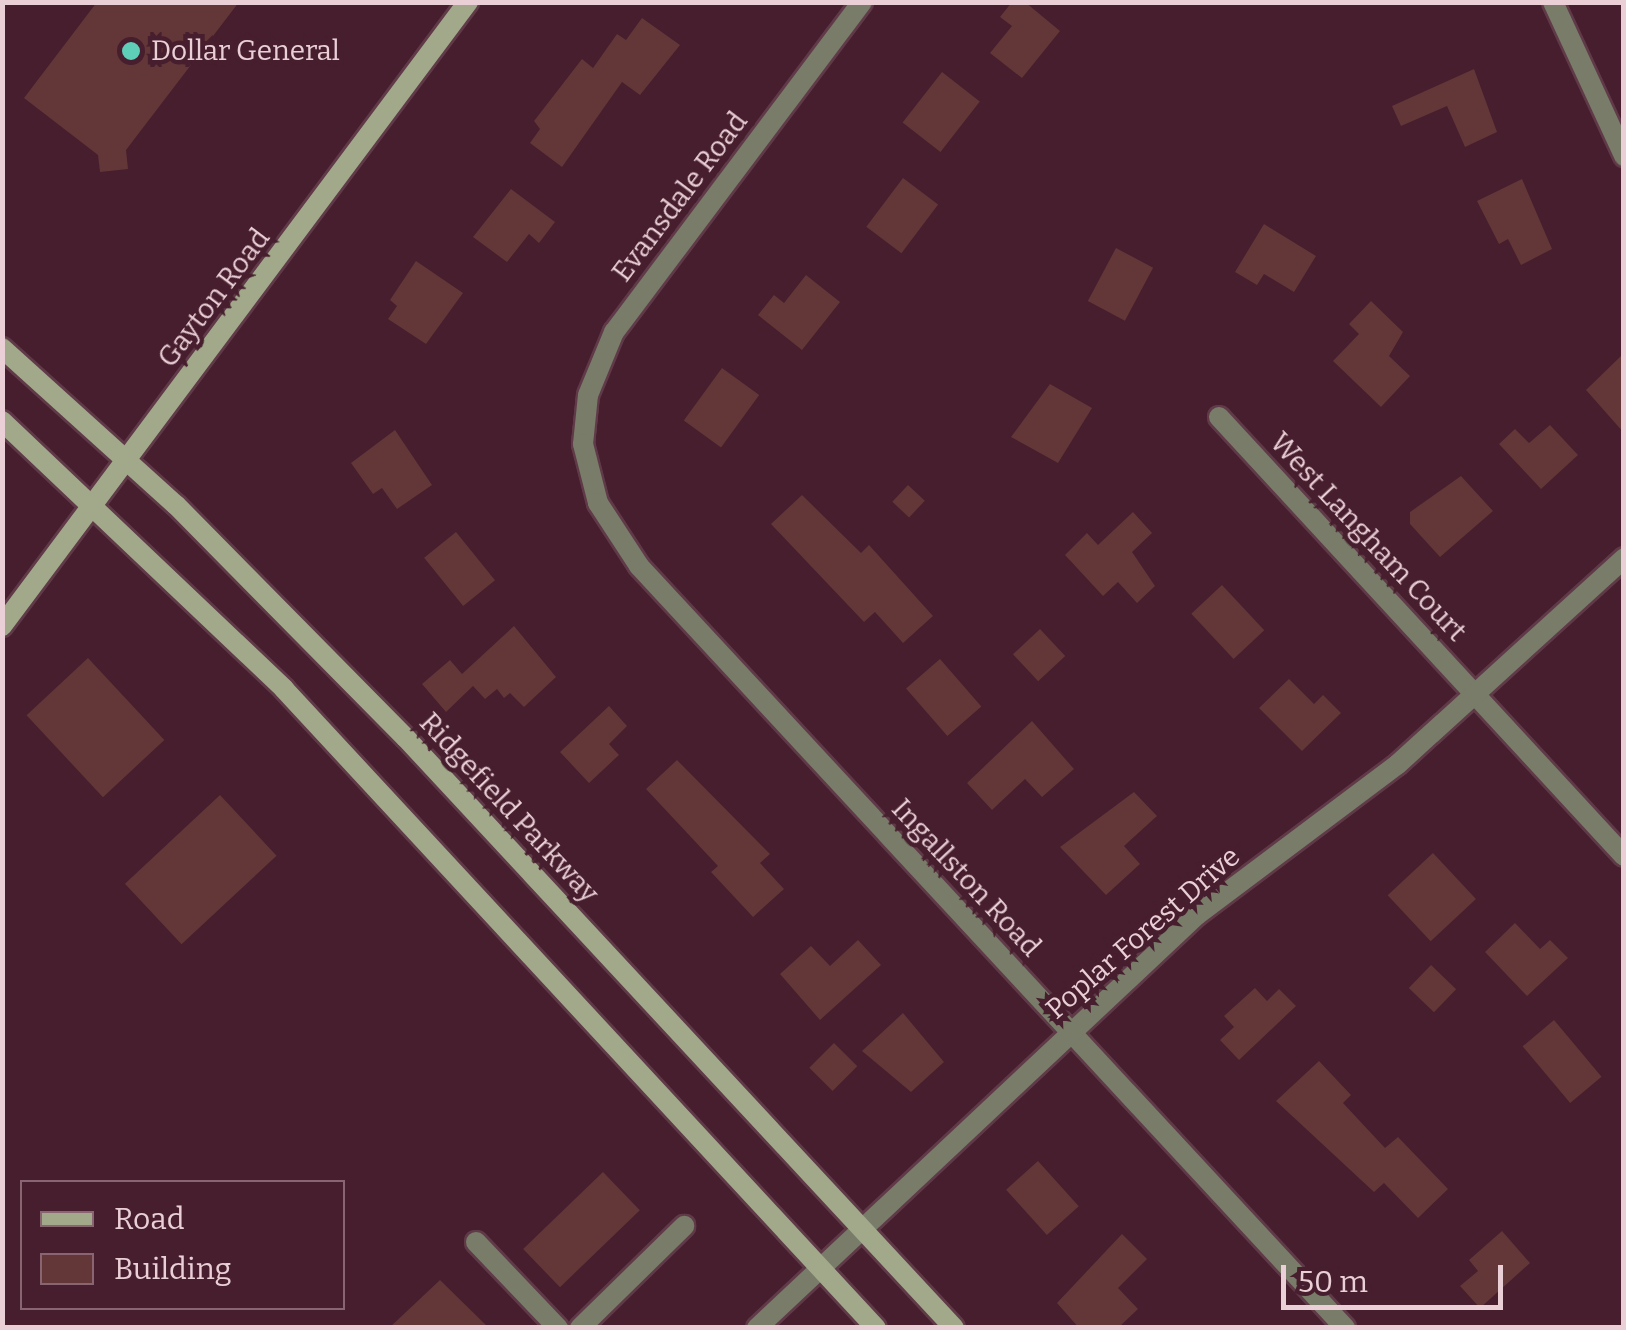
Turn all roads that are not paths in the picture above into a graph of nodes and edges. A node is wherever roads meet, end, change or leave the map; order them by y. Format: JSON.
{"nodes":[{"id":1,"x":468,"y":2,"type":"edge"},
{"id":2,"x":862,"y":2,"type":"edge"},
{"id":3,"x":1553,"y":2,"type":"edge"},
{"id":4,"x":1624,"y":156,"type":"edge"},
{"id":5,"x":2,"y":348,"type":"edge"},
{"id":6,"x":1220,"y":417,"type":"dead end"},
{"id":7,"x":2,"y":421,"type":"edge"},
{"id":8,"x":583,"y":444,"type":"joint"},
{"id":9,"x":128,"y":460,"type":"junction"},
{"id":10,"x":94,"y":503,"type":"junction"},
{"id":11,"x":1624,"y":558,"type":"edge"},
{"id":12,"x":2,"y":626,"type":"edge"},
{"id":13,"x":1475,"y":694,"type":"junction"},
{"id":14,"x":1624,"y":856,"type":"edge"},
{"id":15,"x":1071,"y":1031,"type":"junction"},
{"id":16,"x":684,"y":1226,"type":"dead end"},
{"id":17,"x":862,"y":1228,"type":"junction"},
{"id":18,"x":476,"y":1242,"type":"dead end"},
{"id":19,"x":821,"y":1266,"type":"junction"},
{"id":20,"x":558,"y":1328,"type":"edge"},
{"id":21,"x":580,"y":1328,"type":"edge"},
{"id":22,"x":757,"y":1328,"type":"edge"},
{"id":23,"x":876,"y":1328,"type":"edge"},
{"id":24,"x":954,"y":1328,"type":"edge"},
{"id":25,"x":1346,"y":1328,"type":"edge"}],
"edges":[{"from":1,"to":9,"type":"main road","name":"Gayton Road"},
{"from":2,"to":8,"type":"street","name":"Evansdale Road"},
{"from":3,"to":4,"type":"street"},
{"from":5,"to":9,"type":"main road","name":"Ridgefield Parkway"},
{"from":6,"to":13,"type":"street","name":"West Langham Court"},
{"from":7,"to":10,"type":"main road"},
{"from":8,"to":15,"type":"street","name":"Ingallston Road"},
{"from":9,"to":10,"type":"main road","name":"Gayton Road"},
{"from":9,"to":17,"type":"main road","name":"Ridgefield Parkway"},
{"from":10,"to":12,"type":"main road","name":"Gayton Road"},
{"from":10,"to":19,"type":"main road"},
{"from":11,"to":13,"type":"street","name":"Poplar Forest Drive"},
{"from":13,"to":14,"type":"street","name":"West Langham Court"},
{"from":13,"to":15,"type":"street","name":"Poplar Forest Drive"},
{"from":15,"to":17,"type":"street","name":"Poplar Forest Drive"},
{"from":15,"to":25,"type":"street","name":"Ingallston Road"},
{"from":16,"to":21,"type":"street"},
{"from":17,"to":19,"type":"street","name":"Poplar Forest Drive"},
{"from":17,"to":24,"type":"main road","name":"Ridgefield Parkway"},
{"from":18,"to":20,"type":"street"},
{"from":19,"to":22,"type":"street","name":"Poplar Forest Drive"},
{"from":19,"to":23,"type":"main road"}]}
